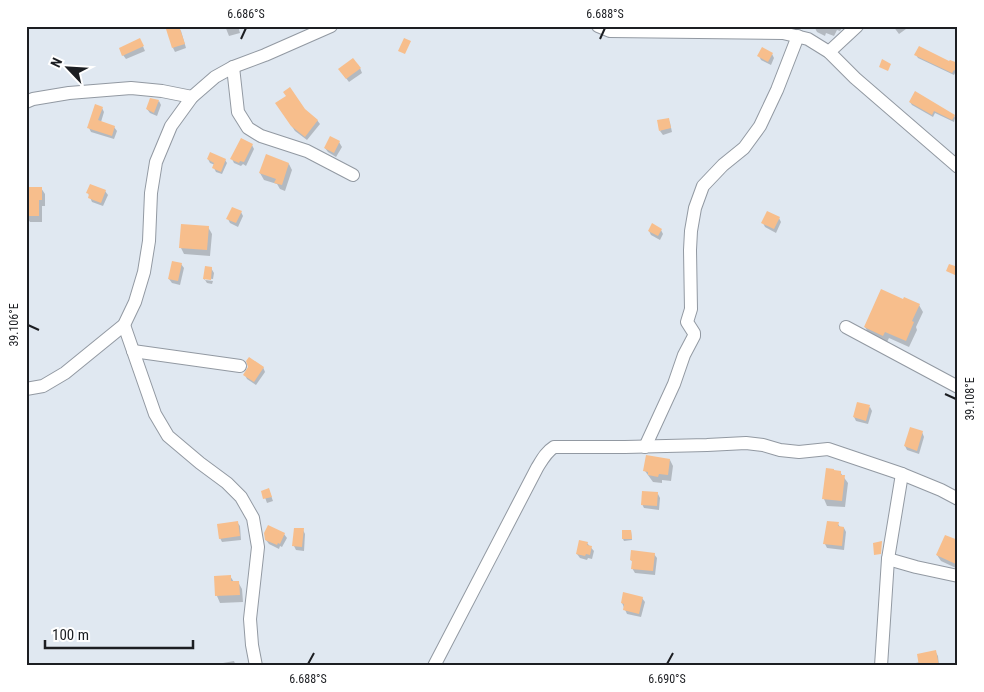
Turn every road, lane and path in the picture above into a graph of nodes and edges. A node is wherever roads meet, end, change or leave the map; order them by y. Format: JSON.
{"nodes":[{"id":1,"x":332,"y":26,"type":"edge"},
{"id":2,"x":598,"y":26,"type":"edge"},
{"id":3,"x":857,"y":26,"type":"edge"},
{"id":4,"x":729,"y":30,"type":"edge"},
{"id":5,"x":798,"y":33,"type":"edge"},
{"id":6,"x":829,"y":52,"type":"junction"},
{"id":7,"x":233,"y":67,"type":"junction"},
{"id":8,"x":192,"y":97,"type":"junction"},
{"id":9,"x":26,"y":102,"type":"edge"},
{"id":10,"x":958,"y":167,"type":"edge"},
{"id":11,"x":353,"y":175,"type":"dead end"},
{"id":12,"x":124,"y":325,"type":"junction"},
{"id":13,"x":846,"y":327,"type":"dead end"},
{"id":14,"x":133,"y":350,"type":"junction"},
{"id":15,"x":240,"y":366,"type":"dead end"},
{"id":16,"x":958,"y":387,"type":"edge"},
{"id":17,"x":26,"y":389,"type":"edge"},
{"id":18,"x":645,"y":447,"type":"junction"},
{"id":19,"x":902,"y":474,"type":"junction"},
{"id":20,"x":958,"y":499,"type":"edge"},
{"id":21,"x":888,"y":559,"type":"junction"},
{"id":22,"x":958,"y":576,"type":"edge"},
{"id":23,"x":256,"y":666,"type":"edge"},
{"id":24,"x":434,"y":666,"type":"edge"},
{"id":25,"x":881,"y":666,"type":"edge"}],
"edges":[{"from":1,"to":7,"type":"street"},
{"from":2,"to":4,"type":"street"},
{"from":3,"to":6,"type":"street"},
{"from":4,"to":5,"type":"street"},
{"from":5,"to":6,"type":"street"},
{"from":5,"to":18,"type":"street"},
{"from":6,"to":10,"type":"street"},
{"from":7,"to":8,"type":"street"},
{"from":7,"to":11,"type":"street"},
{"from":8,"to":9,"type":"street"},
{"from":8,"to":12,"type":"street"},
{"from":12,"to":14,"type":"street"},
{"from":12,"to":17,"type":"street"},
{"from":13,"to":16,"type":"street"},
{"from":14,"to":15,"type":"street"},
{"from":14,"to":23,"type":"street"},
{"from":18,"to":19,"type":"street"},
{"from":18,"to":24,"type":"street"},
{"from":19,"to":20,"type":"street"},
{"from":19,"to":21,"type":"street"},
{"from":21,"to":22,"type":"street"},
{"from":21,"to":25,"type":"street"}]}
